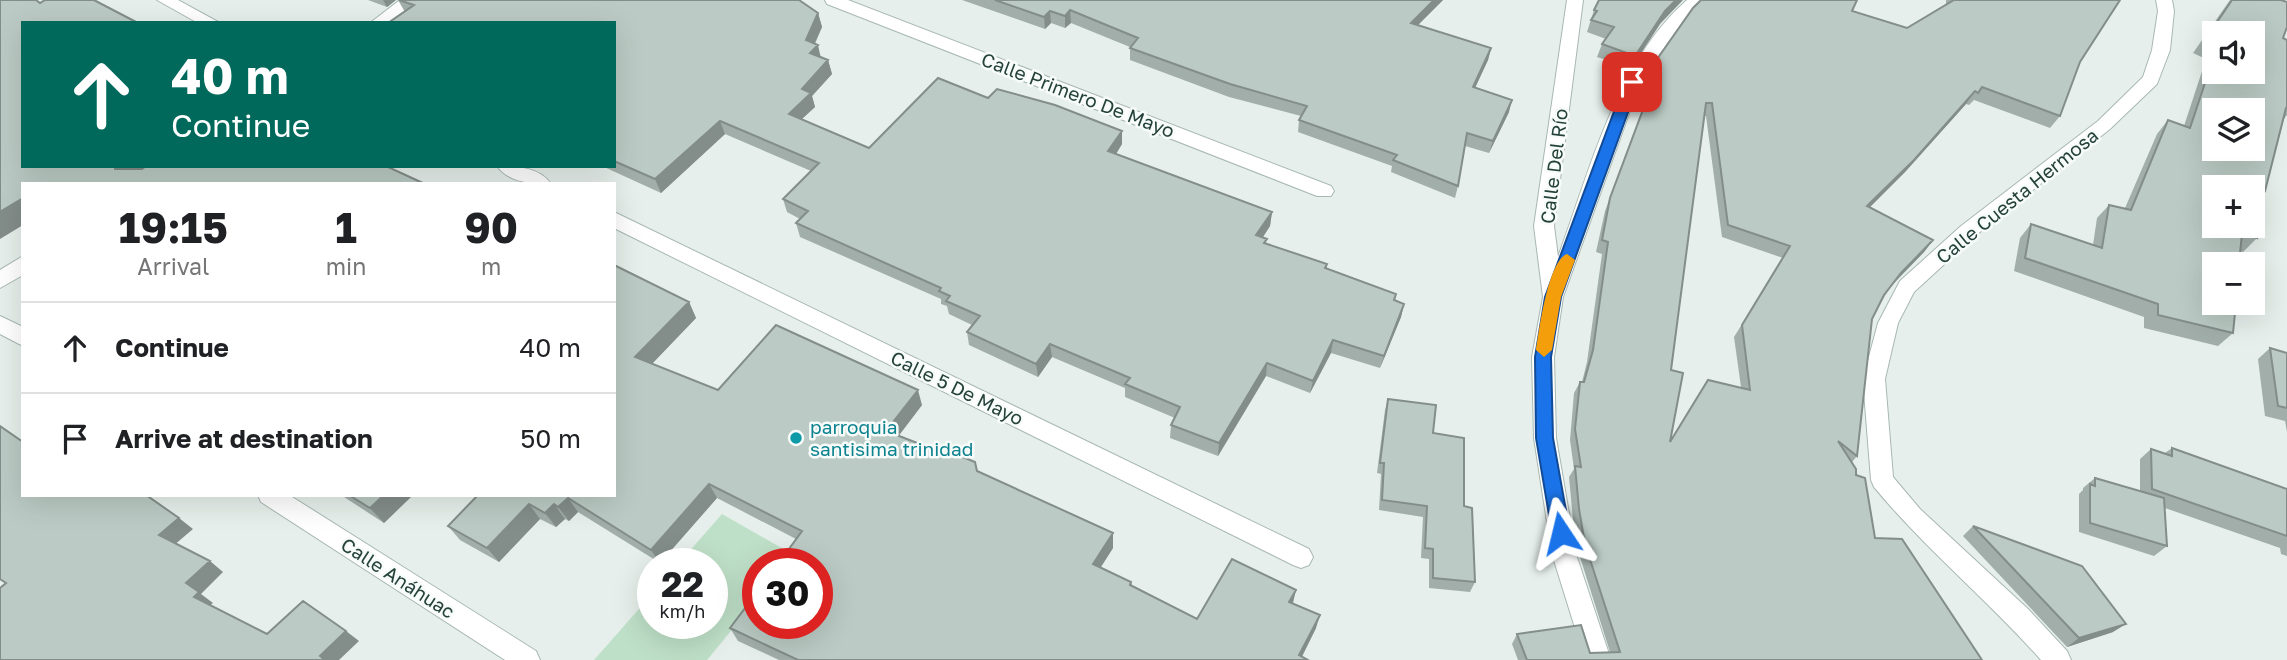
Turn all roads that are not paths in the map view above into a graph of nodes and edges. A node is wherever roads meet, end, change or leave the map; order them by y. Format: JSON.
{"nodes":[{"id":1,"x":165,"y":0,"type":"edge"},
{"id":2,"x":411,"y":0,"type":"edge"},
{"id":3,"x":832,"y":0,"type":"edge"},
{"id":4,"x":1576,"y":0,"type":"edge"},
{"id":5,"x":1697,"y":0,"type":"edge"},
{"id":6,"x":2164,"y":0,"type":"edge"},
{"id":7,"x":208,"y":21,"type":"edge"},
{"id":8,"x":381,"y":21,"type":"edge"},
{"id":9,"x":510,"y":168,"type":"edge"},
{"id":10,"x":538,"y":182,"type":"edge"},
{"id":11,"x":1324,"y":191,"type":"dead end"},
{"id":12,"x":616,"y":220,"type":"edge"},
{"id":13,"x":21,"y":265,"type":"edge"},
{"id":14,"x":0,"y":280,"type":"edge"},
{"id":15,"x":1553,"y":297,"type":"junction"},
{"id":16,"x":0,"y":324,"type":"edge"},
{"id":17,"x":21,"y":337,"type":"edge"},
{"id":18,"x":272,"y":497,"type":"edge"},
{"id":19,"x":1301,"y":557,"type":"dead end"},
{"id":20,"x":527,"y":660,"type":"edge"},
{"id":21,"x":1598,"y":660,"type":"edge"},
{"id":22,"x":2059,"y":660,"type":"edge"}],
"edges":[{"from":1,"to":7,"type":"street"},
{"from":2,"to":8,"type":"street"},
{"from":3,"to":11,"type":"street","name":"Calle Primero De Mayo"},
{"from":4,"to":15,"type":"street","name":"Calle Del Río"},
{"from":5,"to":15,"type":"street"},
{"from":6,"to":22,"type":"street","name":"Calle Cuesta Hermosa"},
{"from":9,"to":10,"type":"street"},
{"from":12,"to":19,"type":"street","name":"Calle 5 De Mayo"},
{"from":13,"to":14,"type":"street"},
{"from":15,"to":21,"type":"street","name":"Calle Del Río"},
{"from":16,"to":17,"type":"street"},
{"from":18,"to":20,"type":"street","name":"Calle Anáhuac"}]}
